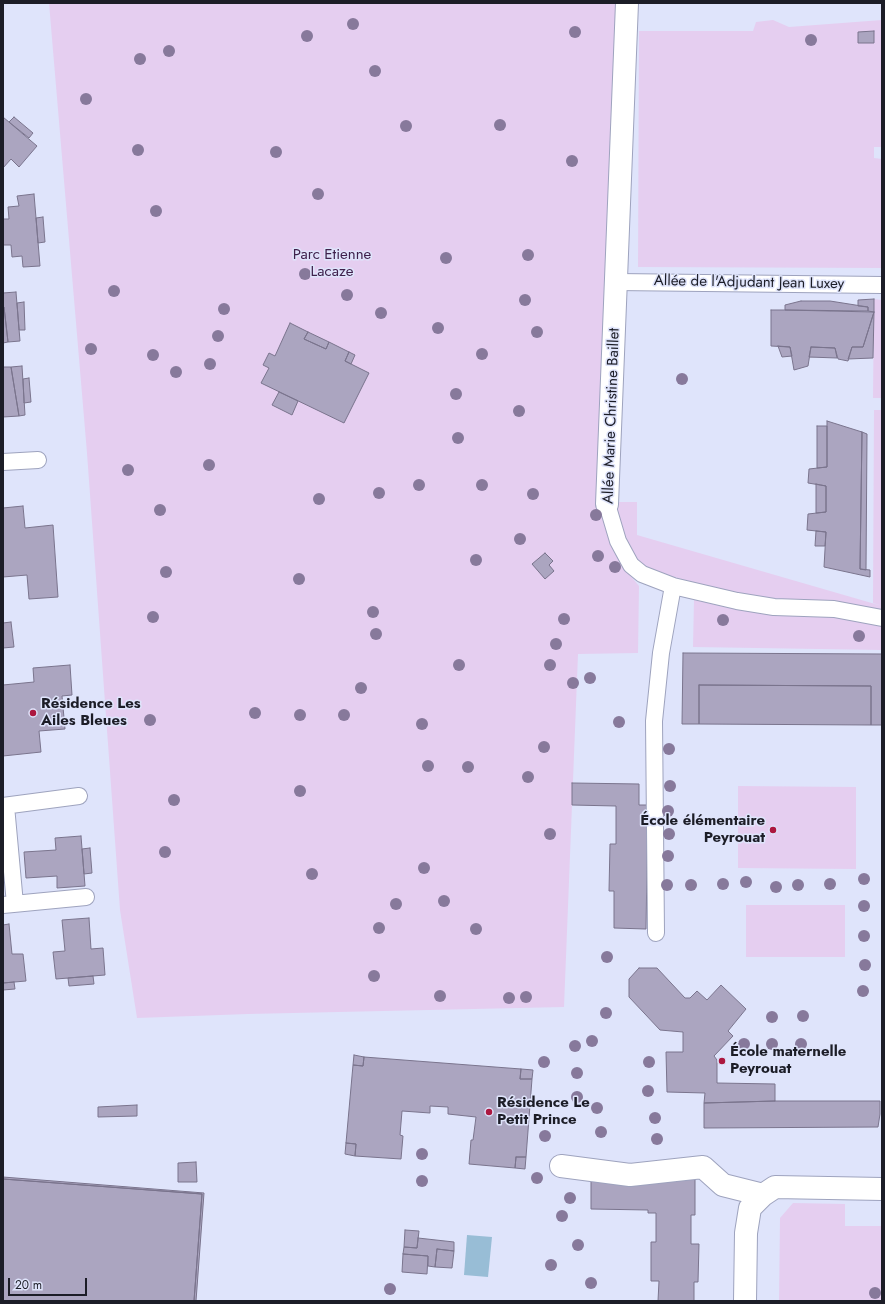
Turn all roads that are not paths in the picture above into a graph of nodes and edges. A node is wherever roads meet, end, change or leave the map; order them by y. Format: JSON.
{"nodes":[{"id":1,"x":627,"y":3,"type":"edge"},
{"id":2,"x":616,"y":282,"type":"junction"},
{"id":3,"x":882,"y":285,"type":"edge"},
{"id":4,"x":38,"y":460,"type":"dead end"},
{"id":5,"x":3,"y":462,"type":"edge"},
{"id":6,"x":607,"y":504,"type":"joint"},
{"id":7,"x":673,"y":586,"type":"junction"},
{"id":8,"x":882,"y":618,"type":"edge"},
{"id":9,"x":79,"y":796,"type":"dead end"},
{"id":10,"x":4,"y":806,"type":"edge"},
{"id":11,"x":86,"y":897,"type":"dead end"},
{"id":12,"x":9,"y":904,"type":"edge"},
{"id":13,"x":656,"y":933,"type":"dead end"},
{"id":14,"x":561,"y":1166,"type":"dead end"},
{"id":15,"x":882,"y":1189,"type":"edge"},
{"id":16,"x":763,"y":1195,"type":"junction"},
{"id":17,"x":745,"y":1301,"type":"edge"}],
"edges":[{"from":1,"to":2,"type":"street","name":"Allée Marie Christine Baillet"},
{"from":2,"to":3,"type":"lane","name":"Allée de l'Adjudant Jean Luxey"},
{"from":2,"to":6,"type":"street","name":"Allée Marie Christine Baillet"},
{"from":4,"to":5,"type":"lane"},
{"from":6,"to":7,"type":"lane","name":"Allée Marie Christine Baillet"},
{"from":7,"to":8,"type":"lane","name":"Allée Marie Christine Baillet"},
{"from":7,"to":13,"type":"lane"},
{"from":9,"to":10,"type":"lane"},
{"from":10,"to":12,"type":"lane"},
{"from":11,"to":12,"type":"lane"},
{"from":14,"to":16,"type":"street"},
{"from":15,"to":16,"type":"street"},
{"from":16,"to":17,"type":"street"}]}
